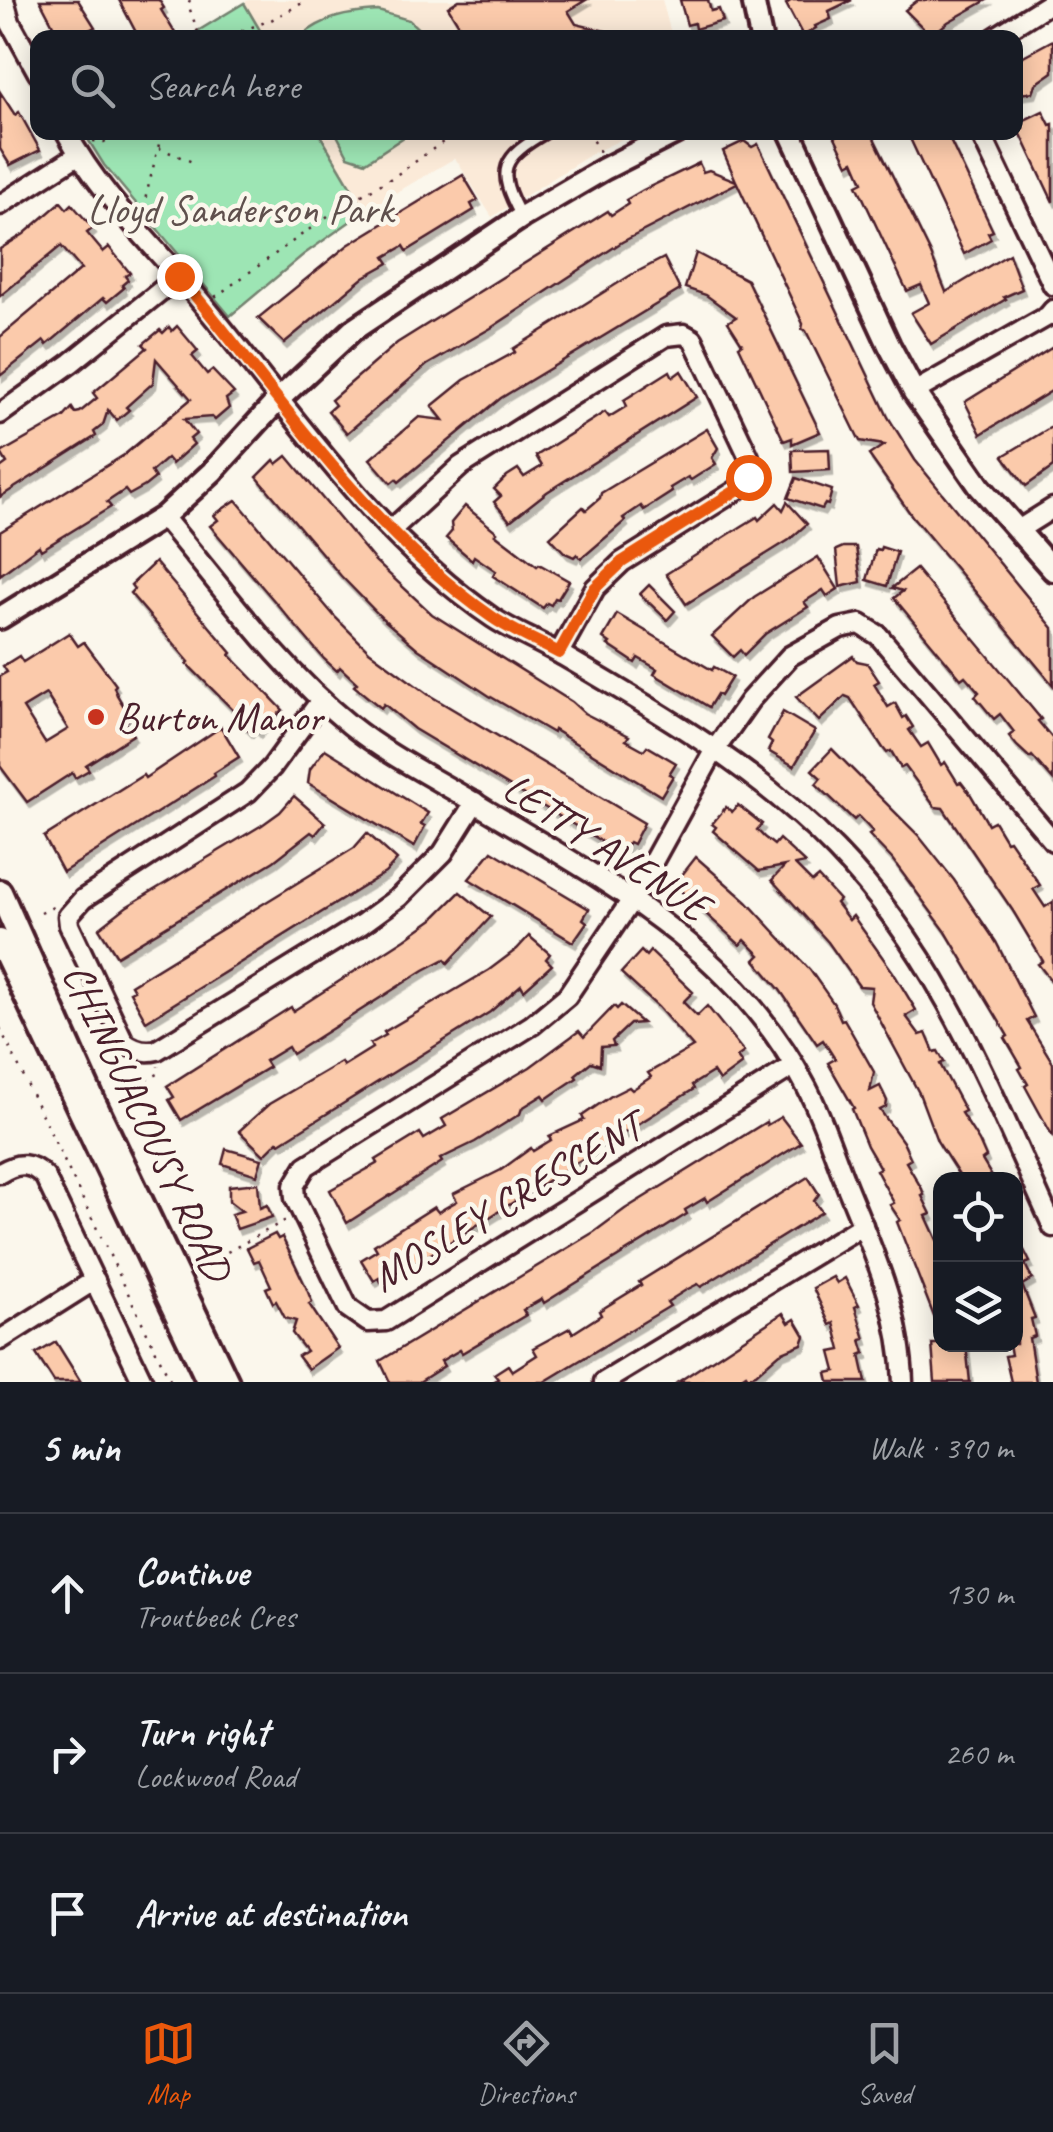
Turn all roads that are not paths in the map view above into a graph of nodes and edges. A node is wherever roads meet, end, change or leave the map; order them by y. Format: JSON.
{"nodes":[{"id":1,"x":4,"y":0,"type":"edge"},
{"id":2,"x":753,"y":0,"type":"edge"},
{"id":3,"x":1053,"y":1,"type":"edge"},
{"id":4,"x":759,"y":30,"type":"edge"},
{"id":5,"x":1007,"y":30,"type":"edge"},
{"id":6,"x":30,"y":59,"type":"edge"},
{"id":7,"x":532,"y":140,"type":"edge"},
{"id":8,"x":661,"y":140,"type":"edge"},
{"id":9,"x":794,"y":140,"type":"edge"},
{"id":10,"x":984,"y":140,"type":"edge"},
{"id":11,"x":71,"y":142,"type":"edge"},
{"id":12,"x":0,"y":205,"type":"edge"},
{"id":13,"x":522,"y":217,"type":"junction"},
{"id":14,"x":179,"y":276,"type":"junction"},
{"id":15,"x":1053,"y":285,"type":"edge"},
{"id":16,"x":1053,"y":310,"type":"edge"},
{"id":17,"x":914,"y":392,"type":"junction"},
{"id":18,"x":279,"y":398,"type":"junction"},
{"id":19,"x":0,"y":414,"type":"edge"},
{"id":20,"x":1053,"y":508,"type":"edge"},
{"id":21,"x":163,"y":516,"type":"junction"},
{"id":22,"x":391,"y":530,"type":"junction"},
{"id":23,"x":1018,"y":530,"type":"junction"},
{"id":24,"x":1053,"y":570,"type":"edge"},
{"id":25,"x":0,"y":618,"type":"edge"},
{"id":26,"x":559,"y":653,"type":"junction"},
{"id":27,"x":321,"y":700,"type":"junction"},
{"id":28,"x":714,"y":751,"type":"junction"},
{"id":29,"x":475,"y":802,"type":"junction"},
{"id":30,"x":1053,"y":841,"type":"edge"},
{"id":31,"x":0,"y":892,"type":"edge"},
{"id":32,"x":633,"y":898,"type":"junction"},
{"id":33,"x":0,"y":940,"type":"edge"},
{"id":34,"x":793,"y":1066,"type":"junction"},
{"id":35,"x":0,"y":1173,"type":"edge"},
{"id":36,"x":862,"y":1225,"type":"junction"},
{"id":37,"x":1053,"y":1227,"type":"edge"},
{"id":38,"x":95,"y":1280,"type":"junction"},
{"id":39,"x":0,"y":1340,"type":"edge"},
{"id":40,"x":143,"y":1382,"type":"edge"},
{"id":41,"x":210,"y":1382,"type":"edge"},
{"id":42,"x":227,"y":1382,"type":"edge"},
{"id":43,"x":604,"y":1382,"type":"edge"},
{"id":44,"x":902,"y":1382,"type":"edge"}],
"edges":[{"from":1,"to":6,"type":"street"},
{"from":2,"to":4,"type":"street"},
{"from":3,"to":5,"type":"street"},
{"from":7,"to":13,"type":"lane"},
{"from":8,"to":13,"type":"street"},
{"from":9,"to":17,"type":"street"},
{"from":10,"to":15,"type":"street"},
{"from":11,"to":12,"type":"street"},
{"from":11,"to":14,"type":"street"},
{"from":13,"to":18,"type":"street"},
{"from":14,"to":18,"type":"street"},
{"from":14,"to":19,"type":"street"},
{"from":16,"to":17,"type":"street"},
{"from":17,"to":23,"type":"street"},
{"from":18,"to":21,"type":"street"},
{"from":18,"to":22,"type":"street"},
{"from":20,"to":23,"type":"street"},
{"from":21,"to":25,"type":"street"},
{"from":21,"to":27,"type":"street","name":"LETTY AVENUE"},
{"from":22,"to":26,"type":"street"},
{"from":22,"to":26,"type":"street"},
{"from":23,"to":24,"type":"street"},
{"from":26,"to":28,"type":"street"},
{"from":27,"to":29,"type":"street","name":"LETTY AVENUE"},
{"from":27,"to":29,"type":"street"},
{"from":28,"to":30,"type":"street"},
{"from":28,"to":32,"type":"street"},
{"from":28,"to":37,"type":"street"},
{"from":29,"to":32,"type":"street","name":"LETTY AVENUE"},
{"from":31,"to":42,"type":"main road","name":"CHINGUACOUSY ROAD"},
{"from":32,"to":34,"type":"street","name":"LETTY AVENUE"},
{"from":32,"to":34,"type":"street","name":"MOSLEY CRESCENT"},
{"from":33,"to":41,"type":"main road","name":"CHINGUACOUSY ROAD"},
{"from":34,"to":36,"type":"street","name":"LETTY AVENUE"},
{"from":35,"to":38,"type":"street"},
{"from":36,"to":43,"type":"street"},
{"from":36,"to":44,"type":"street","name":"LETTY AVENUE"},
{"from":38,"to":39,"type":"street"},
{"from":38,"to":40,"type":"street"}]}
